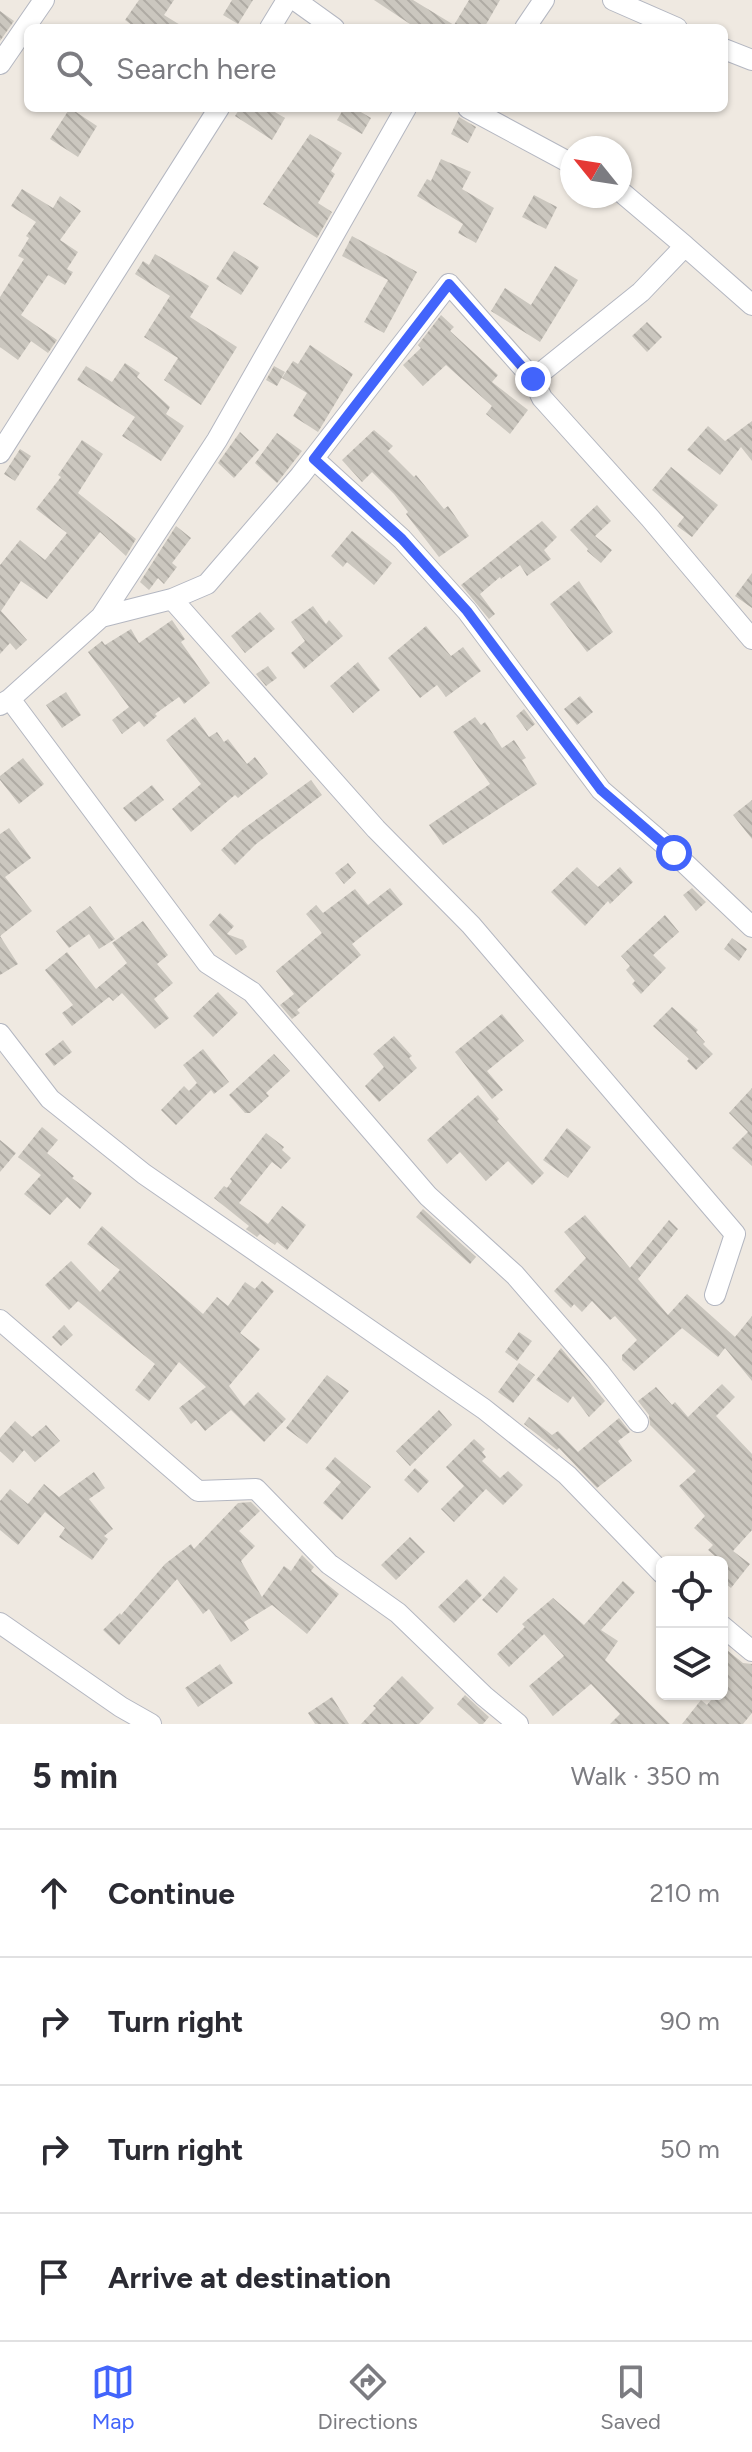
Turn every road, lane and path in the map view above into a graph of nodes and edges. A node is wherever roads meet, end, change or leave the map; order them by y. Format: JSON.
{"nodes":[{"id":1,"x":44,"y":0,"type":"edge"},
{"id":2,"x":287,"y":0,"type":"edge"},
{"id":3,"x":295,"y":0,"type":"edge"},
{"id":4,"x":544,"y":0,"type":"edge"},
{"id":5,"x":613,"y":0,"type":"edge"},
{"id":6,"x":28,"y":24,"type":"edge"},
{"id":7,"x":272,"y":24,"type":"edge"},
{"id":8,"x":328,"y":24,"type":"edge"},
{"id":9,"x":528,"y":24,"type":"edge"},
{"id":10,"x":668,"y":24,"type":"edge"},
{"id":11,"x":24,"y":29,"type":"edge"},
{"id":12,"x":728,"y":51,"type":"edge"},
{"id":13,"x":752,"y":60,"type":"edge"},
{"id":14,"x":0,"y":64,"type":"edge"},
{"id":15,"x":216,"y":112,"type":"edge"},
{"id":16,"x":404,"y":112,"type":"edge"},
{"id":17,"x":475,"y":112,"type":"edge"},
{"id":18,"x":560,"y":158,"type":"edge"},
{"id":19,"x":632,"y":201,"type":"edge"},
{"id":20,"x":685,"y":246,"type":"junction"},
{"id":21,"x":752,"y":305,"type":"edge"},
{"id":22,"x":533,"y":379,"type":"junction"},
{"id":23,"x":0,"y":453,"type":"edge"},
{"id":24,"x":314,"y":459,"type":"junction"},
{"id":25,"x":172,"y":599,"type":"junction"},
{"id":26,"x":101,"y":617,"type":"junction"},
{"id":27,"x":752,"y":639,"type":"edge"},
{"id":28,"x":5,"y":702,"type":"edge"},
{"id":29,"x":752,"y":927,"type":"edge"},
{"id":30,"x":0,"y":1034,"type":"edge"},
{"id":31,"x":715,"y":1295,"type":"dead end"},
{"id":32,"x":0,"y":1320,"type":"edge"},
{"id":33,"x":638,"y":1422,"type":"dead end"},
{"id":34,"x":656,"y":1567,"type":"edge"},
{"id":35,"x":0,"y":1623,"type":"edge"},
{"id":36,"x":724,"y":1628,"type":"edge"},
{"id":37,"x":752,"y":1651,"type":"edge"},
{"id":38,"x":151,"y":1724,"type":"edge"},
{"id":39,"x":518,"y":1724,"type":"edge"}],
"edges":[{"from":1,"to":6,"type":"street"},
{"from":2,"to":7,"type":"street"},
{"from":3,"to":8,"type":"street"},
{"from":4,"to":9,"type":"street"},
{"from":5,"to":10,"type":"street"},
{"from":11,"to":14,"type":"street"},
{"from":12,"to":13,"type":"street"},
{"from":15,"to":23,"type":"street"},
{"from":16,"to":26,"type":"street"},
{"from":17,"to":18,"type":"street"},
{"from":19,"to":20,"type":"street"},
{"from":20,"to":21,"type":"street"},
{"from":20,"to":22,"type":"street"},
{"from":22,"to":24,"type":"street"},
{"from":22,"to":27,"type":"street"},
{"from":24,"to":25,"type":"street"},
{"from":24,"to":29,"type":"street"},
{"from":25,"to":26,"type":"street"},
{"from":25,"to":31,"type":"street"},
{"from":26,"to":28,"type":"street"},
{"from":28,"to":33,"type":"street"},
{"from":30,"to":34,"type":"street"},
{"from":32,"to":39,"type":"street"},
{"from":35,"to":38,"type":"street"},
{"from":36,"to":37,"type":"street"}]}
